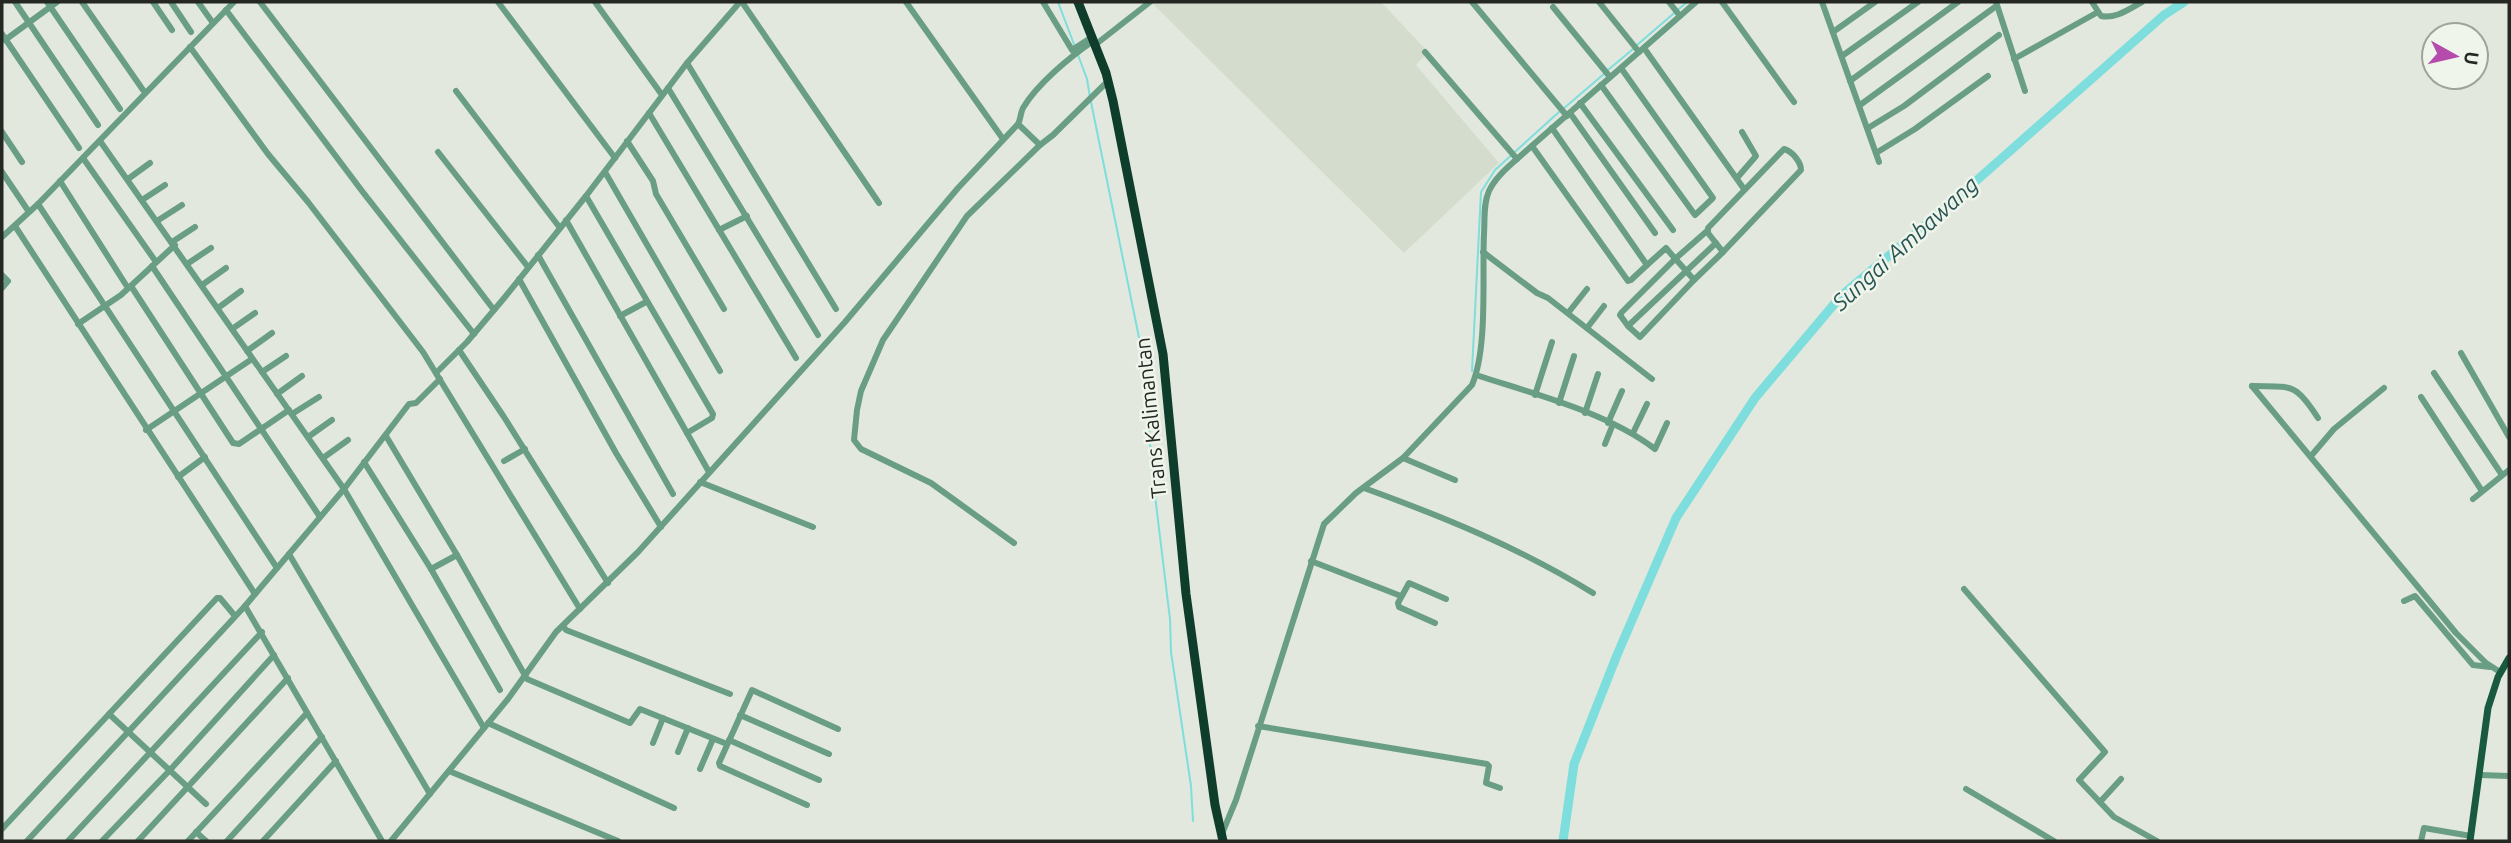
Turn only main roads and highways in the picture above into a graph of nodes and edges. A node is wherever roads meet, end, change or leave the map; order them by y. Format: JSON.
{"nodes":[{"id":1,"x":1078,"y":2,"type":"edge"},
{"id":2,"x":2509,"y":658,"type":"edge"},
{"id":3,"x":1222,"y":839,"type":"edge"},
{"id":4,"x":2470,"y":839,"type":"edge"}],
"edges":[{"from":1,"to":3,"type":"highway","name":"Trans Kalimantan"},
{"from":2,"to":4,"type":"main road"}]}
